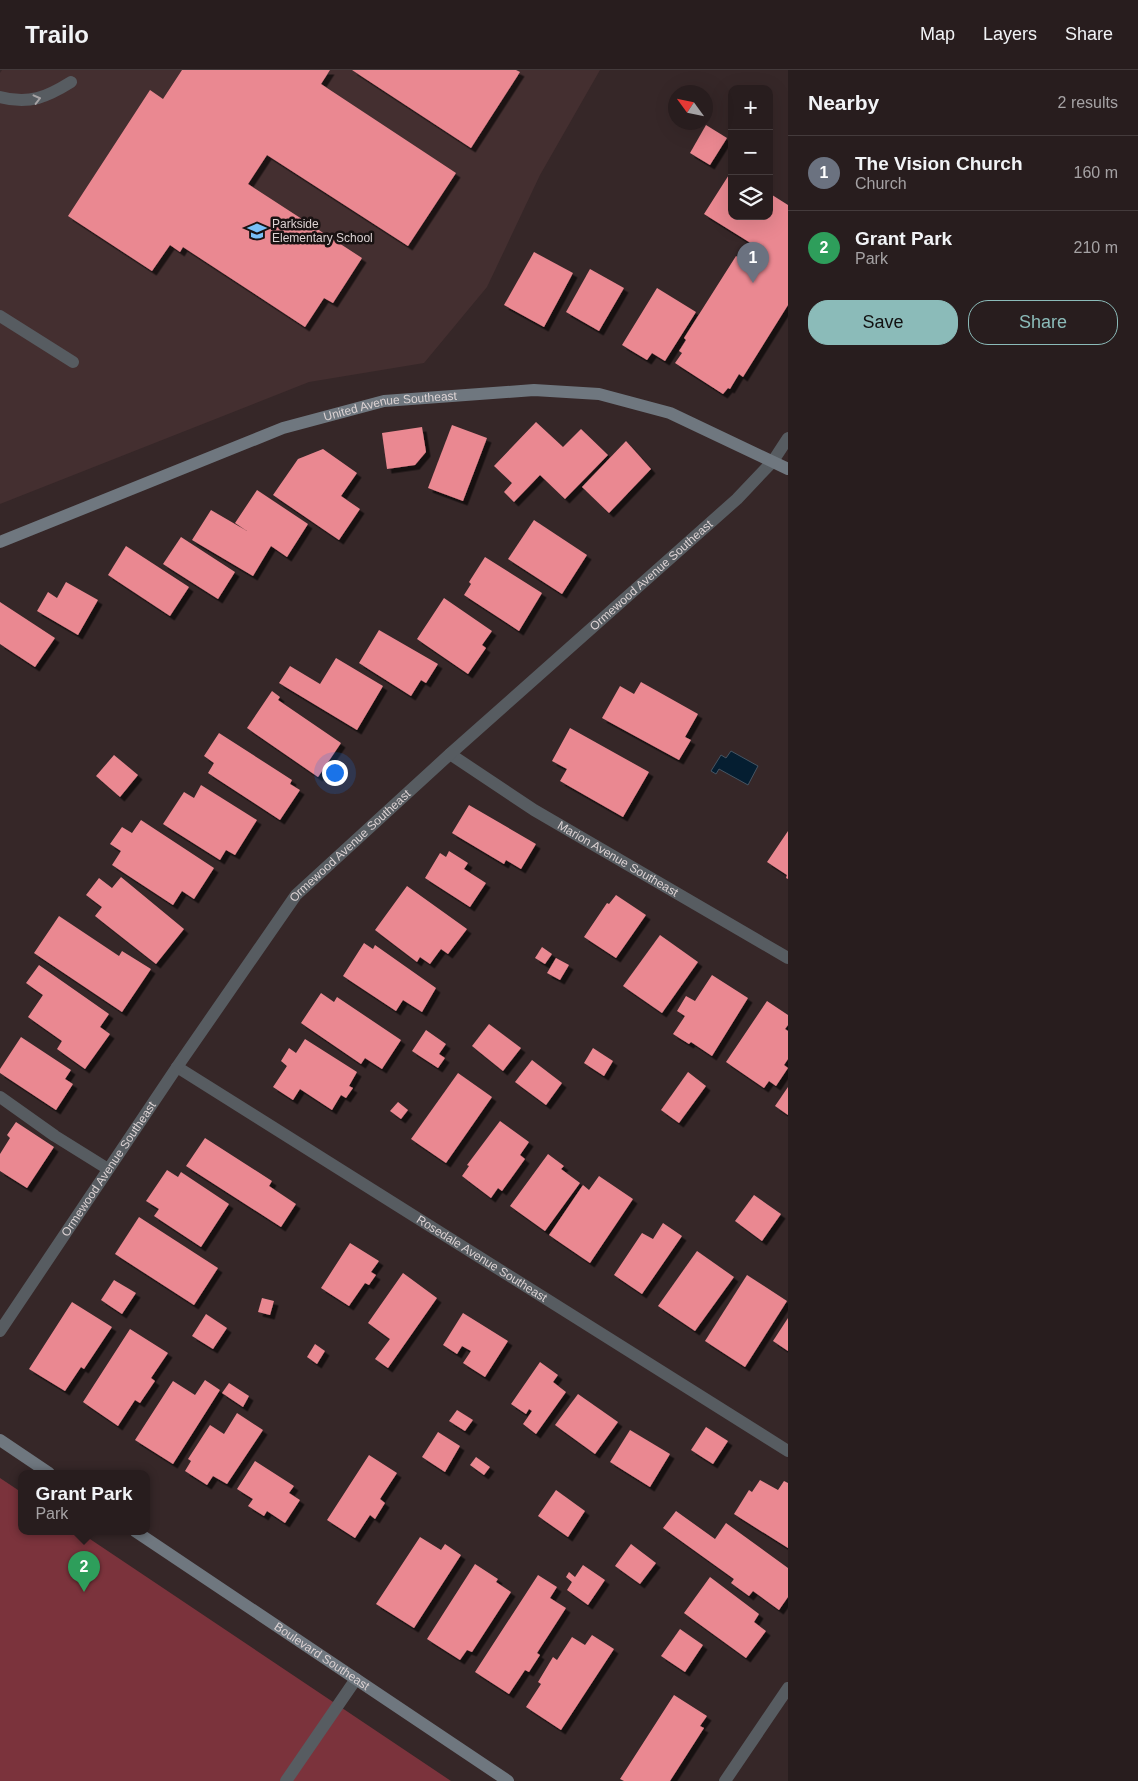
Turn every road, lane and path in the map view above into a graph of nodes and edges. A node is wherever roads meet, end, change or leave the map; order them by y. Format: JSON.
{"nodes":[{"id":1,"x":71,"y":82,"type":"dead end"},
{"id":2,"x":0,"y":98,"type":"edge"},
{"id":3,"x":0,"y":316,"type":"edge"},
{"id":4,"x":73,"y":362,"type":"dead end"},
{"id":5,"x":788,"y":438,"type":"edge"},
{"id":6,"x":773,"y":461,"type":"junction"},
{"id":7,"x":788,"y":469,"type":"edge"},
{"id":8,"x":0,"y":542,"type":"edge"},
{"id":9,"x":450,"y":754,"type":"junction"},
{"id":10,"x":788,"y":958,"type":"edge"},
{"id":11,"x":177,"y":1067,"type":"junction"},
{"id":12,"x":0,"y":1096,"type":"edge"},
{"id":13,"x":108,"y":1169,"type":"junction"},
{"id":14,"x":0,"y":1331,"type":"edge"},
{"id":15,"x":0,"y":1440,"type":"edge"},
{"id":16,"x":788,"y":1451,"type":"edge"},
{"id":17,"x":45,"y":1470,"type":"edge"},
{"id":18,"x":141,"y":1535,"type":"edge"},
{"id":19,"x":356,"y":1679,"type":"junction"},
{"id":20,"x":788,"y":1688,"type":"edge"},
{"id":21,"x":286,"y":1781,"type":"edge"},
{"id":22,"x":508,"y":1781,"type":"edge"},
{"id":23,"x":725,"y":1781,"type":"edge"}],
"edges":[{"from":2,"to":1,"type":"street","one_way":true},
{"from":3,"to":4,"type":"street"},
{"from":5,"to":6,"type":"street","name":"Ormewood Avenue Southeast"},
{"from":6,"to":7,"type":"street","name":"United Avenue Southeast"},
{"from":6,"to":8,"type":"street","name":"United Avenue Southeast"},
{"from":6,"to":9,"type":"street","name":"Ormewood Avenue Southeast"},
{"from":9,"to":10,"type":"street","name":"Marion Avenue Southeast"},
{"from":9,"to":11,"type":"street","name":"Ormewood Avenue Southeast"},
{"from":11,"to":13,"type":"street","name":"Ormewood Avenue Southeast"},
{"from":11,"to":16,"type":"street","name":"Rosedale Avenue Southeast"},
{"from":12,"to":13,"type":"street"},
{"from":13,"to":14,"type":"street","name":"Ormewood Avenue Southeast"},
{"from":15,"to":17,"type":"street"},
{"from":18,"to":19,"type":"street","name":"Boulevard Southeast"},
{"from":19,"to":21,"type":"street"},
{"from":19,"to":22,"type":"street","name":"Boulevard Southeast"},
{"from":20,"to":23,"type":"street"}]}
